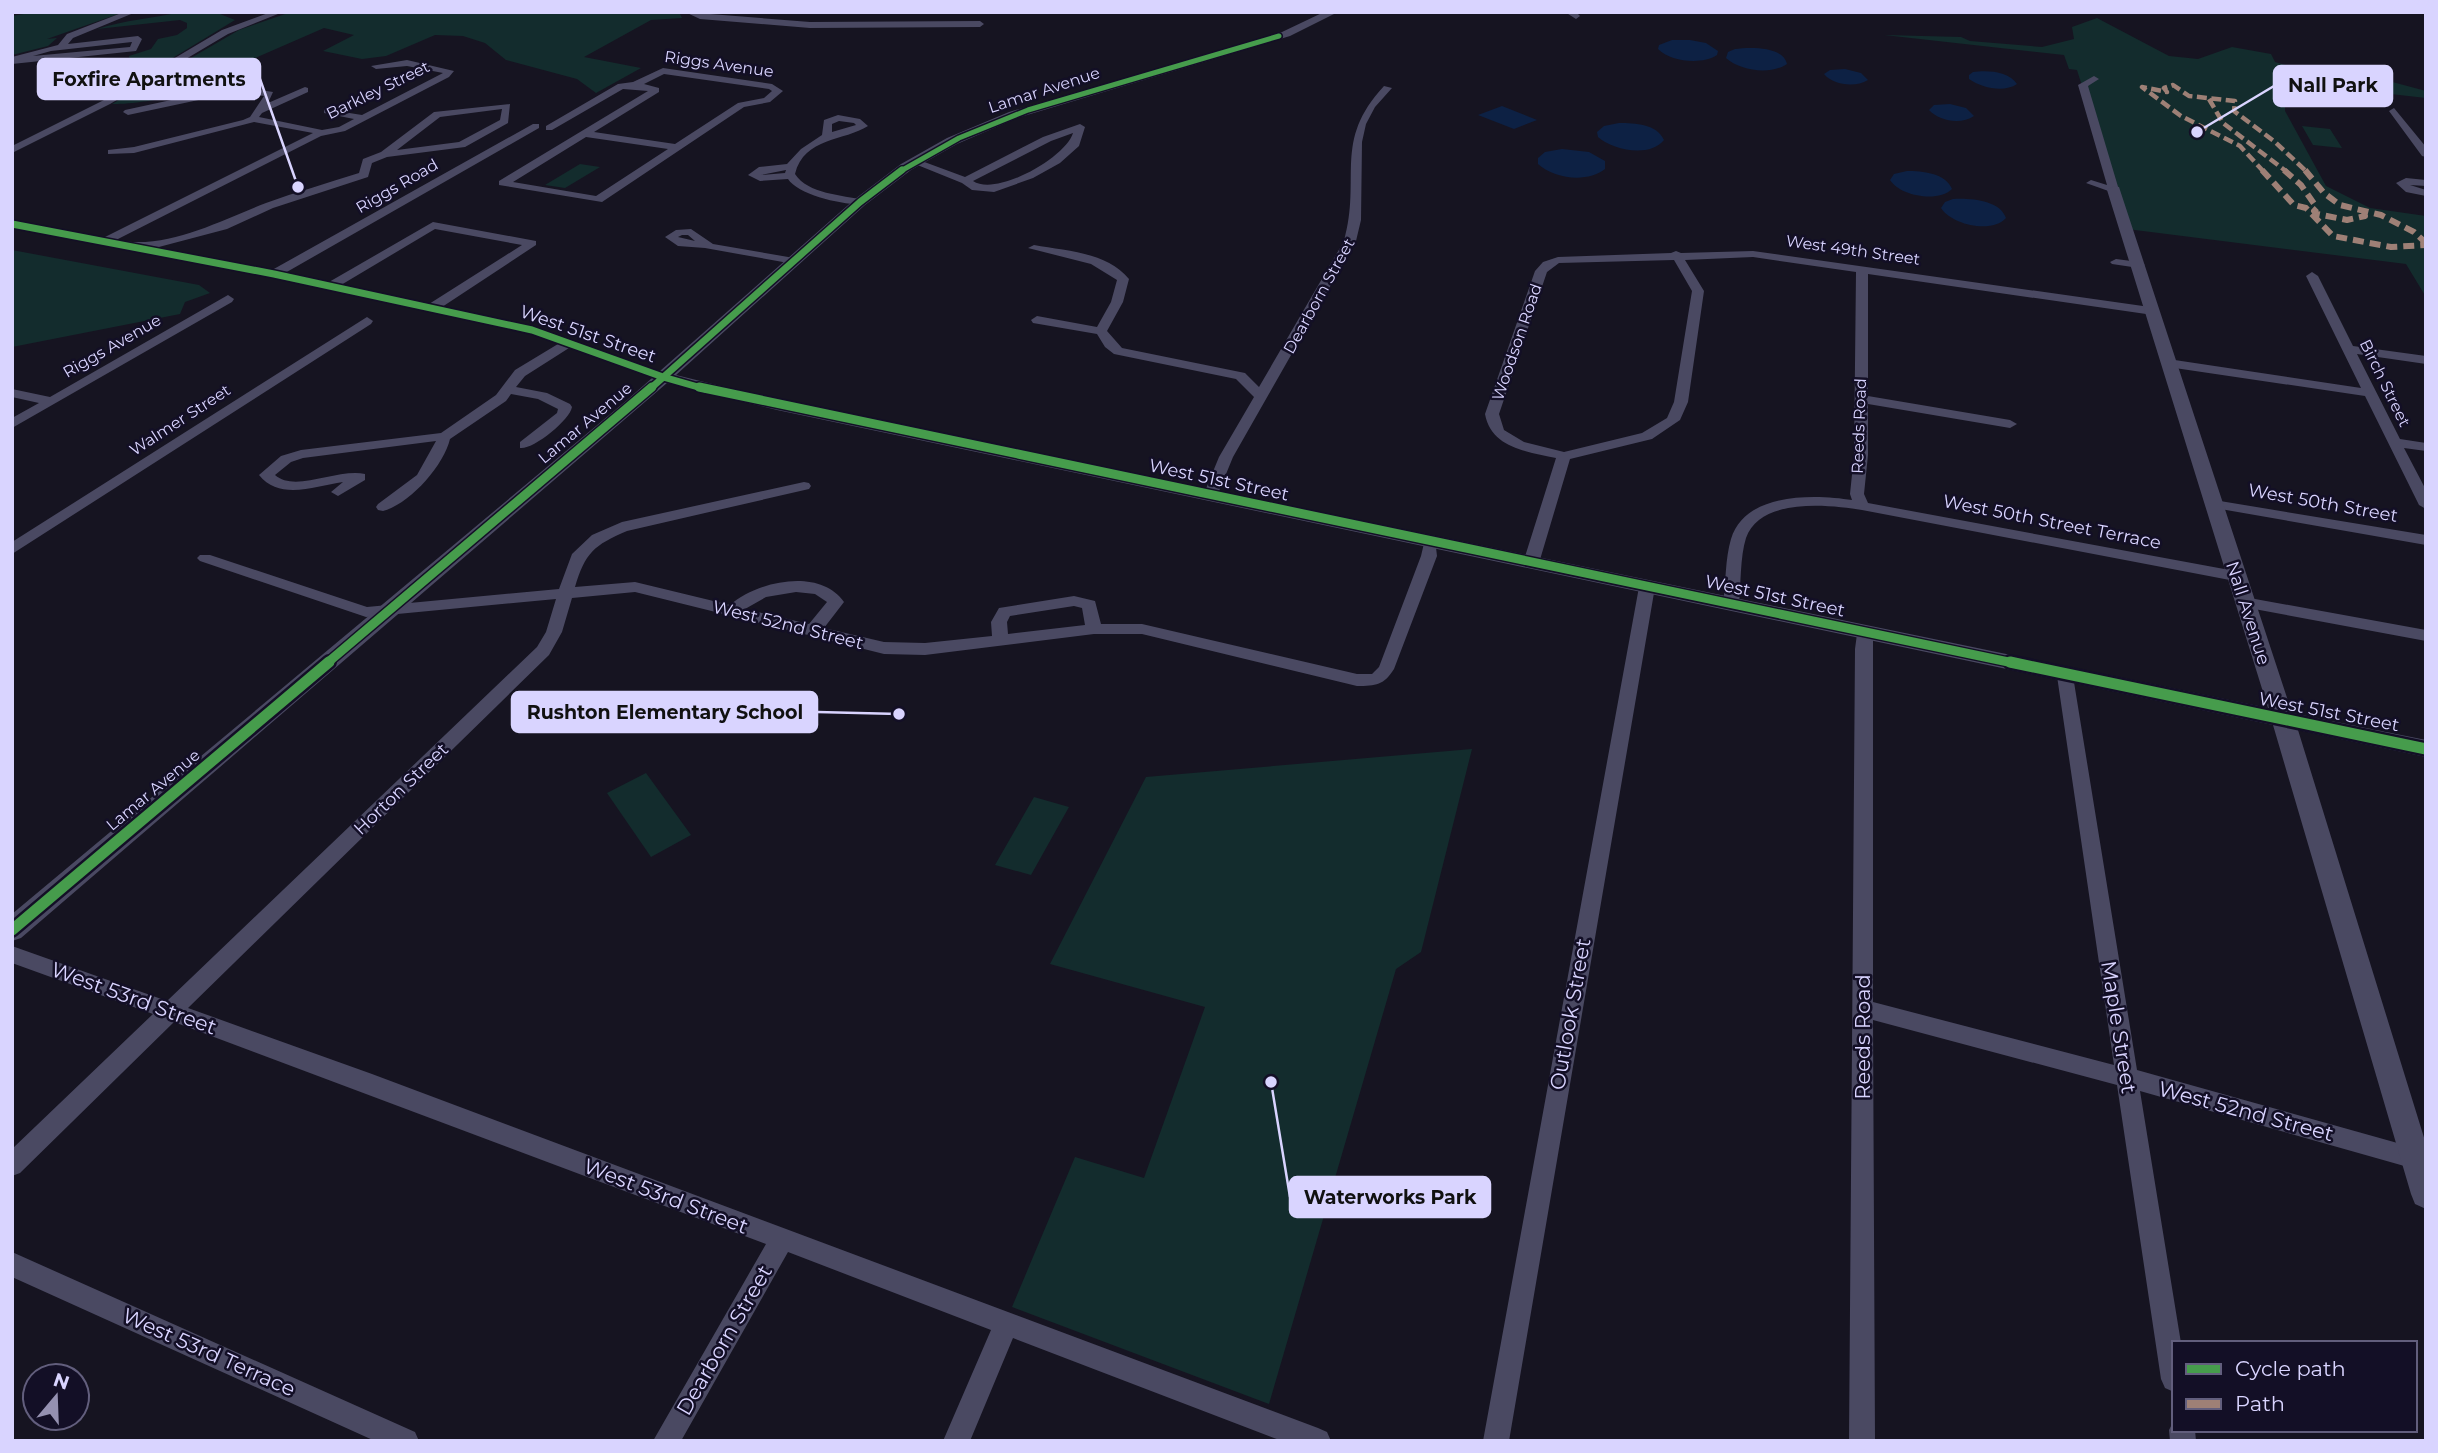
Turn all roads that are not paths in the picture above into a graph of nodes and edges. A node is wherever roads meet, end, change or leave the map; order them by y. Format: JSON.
{"nodes":[{"id":1,"x":132,"y":12,"type":"edge"},
{"id":2,"x":251,"y":12,"type":"edge"},
{"id":3,"x":279,"y":12,"type":"edge"},
{"id":4,"x":689,"y":12,"type":"edge"},
{"id":5,"x":1333,"y":12,"type":"edge"},
{"id":6,"x":265,"y":16,"type":"junction"},
{"id":7,"x":980,"y":24,"type":"dead end"},
{"id":8,"x":60,"y":47,"type":"junction"},
{"id":9,"x":12,"y":61,"type":"edge"},
{"id":10,"x":376,"y":66,"type":"dead end"},
{"id":11,"x":2094,"y":79,"type":"dead end"},
{"id":12,"x":635,"y":85,"type":"junction"},
{"id":13,"x":1387,"y":88,"type":"dead end"},
{"id":14,"x":306,"y":89,"type":"dead end"},
{"id":15,"x":327,"y":111,"type":"dead end"},
{"id":16,"x":2394,"y":111,"type":"dead end"},
{"id":17,"x":128,"y":112,"type":"dead end"},
{"id":18,"x":256,"y":115,"type":"junction"},
{"id":19,"x":364,"y":118,"type":"junction"},
{"id":20,"x":506,"y":121,"type":"junction"},
{"id":21,"x":536,"y":125,"type":"junction"},
{"id":22,"x":550,"y":128,"type":"junction"},
{"id":23,"x":318,"y":134,"type":"junction"},
{"id":24,"x":586,"y":134,"type":"junction"},
{"id":25,"x":827,"y":136,"type":"dead end"},
{"id":26,"x":676,"y":148,"type":"junction"},
{"id":27,"x":13,"y":150,"type":"edge"},
{"id":28,"x":690,"y":150,"type":"dead end"},
{"id":29,"x":112,"y":152,"type":"dead end"},
{"id":30,"x":385,"y":154,"type":"junction"},
{"id":31,"x":2426,"y":154,"type":"edge"},
{"id":32,"x":915,"y":162,"type":"junction"},
{"id":33,"x":966,"y":181,"type":"junction"},
{"id":34,"x":2091,"y":183,"type":"dead end"},
{"id":35,"x":2426,"y":183,"type":"edge"},
{"id":36,"x":2114,"y":190,"type":"junction"},
{"id":37,"x":2426,"y":193,"type":"edge"},
{"id":38,"x":860,"y":202,"type":"junction"},
{"id":39,"x":12,"y":224,"type":"edge"},
{"id":40,"x":174,"y":240,"type":"junction"},
{"id":41,"x":102,"y":243,"type":"junction"},
{"id":42,"x":705,"y":245,"type":"dead end"},
{"id":43,"x":1034,"y":248,"type":"dead end"},
{"id":44,"x":137,"y":250,"type":"junction"},
{"id":45,"x":158,"y":254,"type":"junction"},
{"id":46,"x":1676,"y":254,"type":"junction"},
{"id":47,"x":794,"y":261,"type":"junction"},
{"id":48,"x":2116,"y":262,"type":"dead end"},
{"id":49,"x":1547,"y":264,"type":"joint"},
{"id":50,"x":2139,"y":265,"type":"junction"},
{"id":51,"x":1862,"y":268,"type":"junction"},
{"id":52,"x":274,"y":274,"type":"junction"},
{"id":53,"x":2312,"y":276,"type":"dead end"},
{"id":54,"x":331,"y":286,"type":"junction"},
{"id":55,"x":228,"y":299,"type":"dead end"},
{"id":56,"x":430,"y":309,"type":"junction"},
{"id":57,"x":2152,"y":311,"type":"junction"},
{"id":58,"x":1037,"y":320,"type":"dead end"},
{"id":59,"x":367,"y":321,"type":"dead end"},
{"id":60,"x":1101,"y":331,"type":"junction"},
{"id":61,"x":568,"y":343,"type":"junction"},
{"id":62,"x":2348,"y":349,"type":"junction"},
{"id":63,"x":2426,"y":360,"type":"edge"},
{"id":64,"x":2168,"y":363,"type":"junction"},
{"id":65,"x":1279,"y":366,"type":"junction"},
{"id":66,"x":1240,"y":376,"type":"junction"},
{"id":67,"x":663,"y":377,"type":"junction"},
{"id":68,"x":509,"y":390,"type":"junction"},
{"id":69,"x":12,"y":393,"type":"edge"},
{"id":70,"x":2369,"y":393,"type":"junction"},
{"id":71,"x":1261,"y":396,"type":"junction"},
{"id":72,"x":1861,"y":399,"type":"junction"},
{"id":73,"x":51,"y":401,"type":"junction"},
{"id":74,"x":12,"y":424,"type":"edge"},
{"id":75,"x":2010,"y":424,"type":"dead end"},
{"id":76,"x":444,"y":437,"type":"junction"},
{"id":77,"x":2394,"y":442,"type":"junction"},
{"id":78,"x":525,"y":445,"type":"dead end"},
{"id":79,"x":2426,"y":447,"type":"edge"},
{"id":80,"x":1564,"y":456,"type":"junction"},
{"id":81,"x":804,"y":485,"type":"dead end"},
{"id":82,"x":338,"y":492,"type":"dead end"},
{"id":83,"x":1210,"y":496,"type":"junction"},
{"id":84,"x":2214,"y":504,"type":"junction"},
{"id":85,"x":2426,"y":505,"type":"edge"},
{"id":86,"x":1862,"y":506,"type":"junction"},
{"id":87,"x":383,"y":507,"type":"dead end"},
{"id":88,"x":2426,"y":540,"type":"edge"},
{"id":89,"x":1430,"y":542,"type":"junction"},
{"id":90,"x":12,"y":549,"type":"edge"},
{"id":91,"x":205,"y":558,"type":"dead end"},
{"id":92,"x":1531,"y":564,"type":"junction"},
{"id":93,"x":2235,"y":576,"type":"junction"},
{"id":94,"x":1647,"y":587,"type":"junction"},
{"id":95,"x":568,"y":592,"type":"junction"},
{"id":96,"x":2244,"y":602,"type":"junction"},
{"id":97,"x":1731,"y":604,"type":"junction"},
{"id":98,"x":390,"y":609,"type":"junction"},
{"id":99,"x":733,"y":611,"type":"junction"},
{"id":100,"x":1094,"y":629,"type":"junction"},
{"id":101,"x":812,"y":631,"type":"junction"},
{"id":102,"x":1865,"y":634,"type":"junction"},
{"id":103,"x":2426,"y":636,"type":"edge"},
{"id":104,"x":1000,"y":639,"type":"junction"},
{"id":105,"x":2066,"y":676,"type":"junction"},
{"id":106,"x":2283,"y":720,"type":"junction"},
{"id":107,"x":2426,"y":749,"type":"edge"},
{"id":108,"x":12,"y":930,"type":"edge"},
{"id":109,"x":12,"y":954,"type":"edge"},
{"id":110,"x":1862,"y":1009,"type":"junction"},
{"id":111,"x":173,"y":1010,"type":"junction"},
{"id":112,"x":2127,"y":1078,"type":"junction"},
{"id":113,"x":2420,"y":1159,"type":"edge"},
{"id":114,"x":12,"y":1165,"type":"edge"},
{"id":115,"x":2426,"y":1194,"type":"edge"},
{"id":116,"x":782,"y":1240,"type":"junction"},
{"id":117,"x":12,"y":1264,"type":"edge"},
{"id":118,"x":1006,"y":1325,"type":"junction"},
{"id":119,"x":2172,"y":1366,"type":"edge"},
{"id":120,"x":1310,"y":1439,"type":"edge"},
{"id":121,"x":406,"y":1441,"type":"edge"},
{"id":122,"x":666,"y":1441,"type":"edge"},
{"id":123,"x":956,"y":1441,"type":"edge"},
{"id":124,"x":1496,"y":1441,"type":"edge"},
{"id":125,"x":1862,"y":1441,"type":"edge"}],
"edges":[{"from":1,"to":8,"type":"street"},
{"from":2,"to":6,"type":"street"},
{"from":3,"to":6,"type":"street"},
{"from":4,"to":7,"type":"street"},
{"from":5,"to":32,"type":"street","name":"Lamar Avenue"},
{"from":6,"to":27,"type":"street"},
{"from":8,"to":9,"type":"street"},
{"from":8,"to":9,"type":"street"},
{"from":10,"to":19,"type":"street","name":"Barkley Street"},
{"from":11,"to":36,"type":"street","name":"Nall Avenue"},
{"from":12,"to":22,"type":"street","name":"Riggs Avenue"},
{"from":12,"to":24,"type":"street"},
{"from":12,"to":26,"type":"street","name":"Riggs Avenue"},
{"from":13,"to":65,"type":"street","name":"Dearborn Street"},
{"from":14,"to":18,"type":"street"},
{"from":15,"to":19,"type":"street"},
{"from":16,"to":31,"type":"street"},
{"from":17,"to":18,"type":"street"},
{"from":18,"to":23,"type":"street"},
{"from":18,"to":29,"type":"street"},
{"from":19,"to":23,"type":"street","name":"Barkley Street"},
{"from":20,"to":21,"type":"street"},
{"from":20,"to":30,"type":"street"},
{"from":20,"to":30,"type":"street"},
{"from":21,"to":22,"type":"street"},
{"from":21,"to":52,"type":"street","name":"Riggs Road"},
{"from":22,"to":24,"type":"street"},
{"from":23,"to":41,"type":"street","name":"Barkley Street"},
{"from":24,"to":26,"type":"street"},
{"from":24,"to":26,"type":"street"},
{"from":25,"to":38,"type":"street"},
{"from":26,"to":28,"type":"street"},
{"from":30,"to":40,"type":"street"},
{"from":32,"to":33,"type":"street"},
{"from":32,"to":38,"type":"street","name":"Lamar Avenue"},
{"from":33,"to":33,"type":"street"},
{"from":34,"to":36,"type":"street"},
{"from":35,"to":37,"type":"street"},
{"from":36,"to":50,"type":"street","name":"Nall Avenue"},
{"from":38,"to":47,"type":"street","name":"Lamar Avenue"},
{"from":39,"to":41,"type":"street","name":"West 51st Street"},
{"from":40,"to":44,"type":"street"},
{"from":40,"to":45,"type":"street"},
{"from":41,"to":44,"type":"street","name":"West 51st Street"},
{"from":42,"to":47,"type":"street"},
{"from":43,"to":60,"type":"street"},
{"from":44,"to":45,"type":"street","name":"West 51st Street"},
{"from":45,"to":52,"type":"street","name":"West 51st Street"},
{"from":46,"to":49,"type":"street","name":"West 49th Street"},
{"from":46,"to":51,"type":"street","name":"West 49th Street"},
{"from":46,"to":80,"type":"street"},
{"from":47,"to":67,"type":"street","name":"Lamar Avenue"},
{"from":48,"to":50,"type":"street"},
{"from":49,"to":80,"type":"street","name":"Woodson Road"},
{"from":50,"to":57,"type":"street","name":"Nall Avenue"},
{"from":51,"to":57,"type":"street","name":"West 49th Street"},
{"from":51,"to":72,"type":"street","name":"Reeds Road"},
{"from":52,"to":54,"type":"street","name":"West 51st Street"},
{"from":53,"to":62,"type":"street","name":"Birch Street"},
{"from":54,"to":56,"type":"street","name":"West 51st Street"},
{"from":54,"to":56,"type":"street"},
{"from":55,"to":73,"type":"street","name":"Riggs Avenue"},
{"from":56,"to":61,"type":"street","name":"West 51st Street"},
{"from":57,"to":64,"type":"street","name":"Nall Avenue"},
{"from":58,"to":60,"type":"street"},
{"from":59,"to":90,"type":"street","name":"Walmer Street"},
{"from":60,"to":66,"type":"street"},
{"from":61,"to":67,"type":"street","name":"West 51st Street"},
{"from":61,"to":68,"type":"street"},
{"from":62,"to":63,"type":"street"},
{"from":62,"to":70,"type":"street","name":"Birch Street"},
{"from":64,"to":70,"type":"street"},
{"from":64,"to":84,"type":"street","name":"Nall Avenue"},
{"from":65,"to":66,"type":"street"},
{"from":65,"to":71,"type":"street","name":"Dearborn Street"},
{"from":66,"to":71,"type":"street"},
{"from":67,"to":83,"type":"street","name":"West 51st Street"},
{"from":67,"to":98,"type":"street","name":"Lamar Avenue"},
{"from":68,"to":76,"type":"street"},
{"from":68,"to":78,"type":"street"},
{"from":69,"to":73,"type":"street"},
{"from":70,"to":77,"type":"street","name":"Birch Street"},
{"from":71,"to":83,"type":"street","name":"Dearborn Street"},
{"from":72,"to":75,"type":"street"},
{"from":72,"to":86,"type":"street","name":"Reeds Road"},
{"from":73,"to":74,"type":"street","name":"Riggs Avenue"},
{"from":76,"to":82,"type":"street"},
{"from":76,"to":87,"type":"street"},
{"from":77,"to":79,"type":"street"},
{"from":77,"to":85,"type":"street","name":"Birch Street"},
{"from":80,"to":92,"type":"street"},
{"from":81,"to":95,"type":"street","name":"Horton Street"},
{"from":83,"to":89,"type":"street","name":"West 51st Street"},
{"from":84,"to":88,"type":"street","name":"West 50th Street"},
{"from":84,"to":93,"type":"street","name":"Nall Avenue"},
{"from":86,"to":93,"type":"street","name":"West 50th Street Terrace"},
{"from":86,"to":97,"type":"street"},
{"from":89,"to":92,"type":"street","name":"West 51st Street"},
{"from":89,"to":100,"type":"street","name":"West 52nd Street"},
{"from":91,"to":98,"type":"street","name":"West 52nd Street"},
{"from":92,"to":94,"type":"street","name":"West 51st Street"},
{"from":93,"to":96,"type":"street","name":"Nall Avenue"},
{"from":94,"to":97,"type":"street","name":"West 51st Street"},
{"from":94,"to":124,"type":"street","name":"Outlook Street"},
{"from":95,"to":98,"type":"street","name":"West 52nd Street"},
{"from":95,"to":99,"type":"street","name":"West 52nd Street"},
{"from":95,"to":111,"type":"street","name":"Horton Street"},
{"from":96,"to":103,"type":"street"},
{"from":96,"to":106,"type":"street","name":"Nall Avenue"},
{"from":97,"to":102,"type":"street","name":"West 51st Street"},
{"from":98,"to":108,"type":"street","name":"Lamar Avenue"},
{"from":99,"to":101,"type":"street","name":"West 52nd Street"},
{"from":99,"to":101,"type":"street"},
{"from":100,"to":104,"type":"street","name":"West 52nd Street"},
{"from":100,"to":104,"type":"street"},
{"from":101,"to":104,"type":"street","name":"West 52nd Street"},
{"from":102,"to":105,"type":"street","name":"West 51st Street"},
{"from":102,"to":110,"type":"street","name":"Reeds Road"},
{"from":105,"to":106,"type":"street","name":"West 51st Street"},
{"from":105,"to":112,"type":"street","name":"Maple Street"},
{"from":106,"to":107,"type":"street","name":"West 51st Street"},
{"from":106,"to":113,"type":"street","name":"Nall Avenue"},
{"from":109,"to":111,"type":"street","name":"West 53rd Street"},
{"from":110,"to":112,"type":"street","name":"West 52nd Street"},
{"from":110,"to":125,"type":"street","name":"Reeds Road"},
{"from":111,"to":114,"type":"street","name":"Horton Street"},
{"from":111,"to":116,"type":"street","name":"West 53rd Street"},
{"from":112,"to":113,"type":"street","name":"West 52nd Street"},
{"from":112,"to":119,"type":"street","name":"Maple Street"},
{"from":113,"to":115,"type":"street","name":"Nall Avenue"},
{"from":116,"to":118,"type":"street","name":"West 53rd Street"},
{"from":116,"to":122,"type":"street","name":"Dearborn Street"},
{"from":117,"to":121,"type":"street","name":"West 53rd Terrace"},
{"from":118,"to":120,"type":"street","name":"West 53rd Street"},
{"from":118,"to":123,"type":"street"}]}
